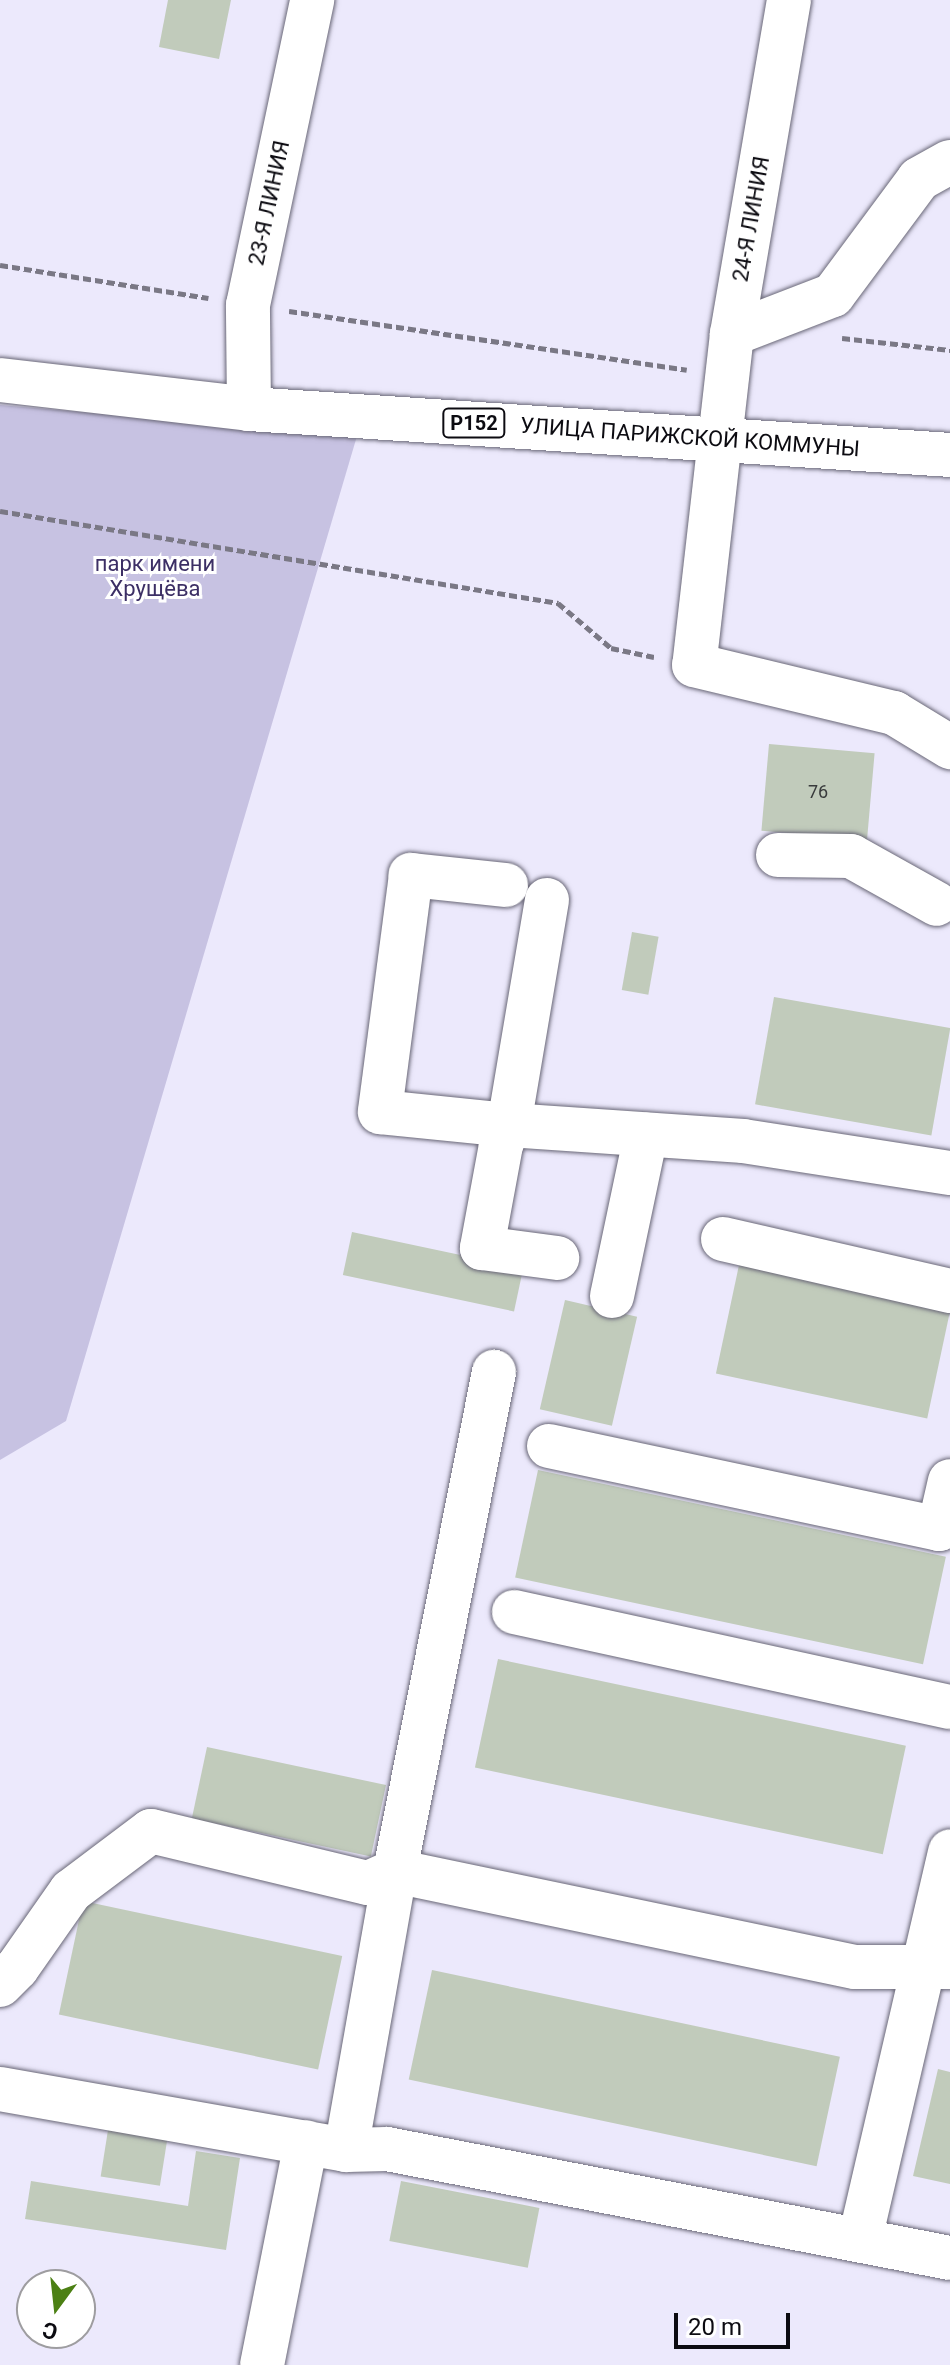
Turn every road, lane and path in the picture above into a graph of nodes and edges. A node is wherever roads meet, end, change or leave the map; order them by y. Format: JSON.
{"nodes":[{"id":1,"x":312,"y":0,"type":"edge"},
{"id":2,"x":789,"y":0,"type":"edge"},
{"id":3,"x":950,"y":162,"type":"edge"},
{"id":4,"x":0,"y":265,"type":"edge"},
{"id":5,"x":248,"y":305,"type":"junction"},
{"id":6,"x":828,"y":343,"type":"dead end"},
{"id":7,"x":950,"y":350,"type":"edge"},
{"id":8,"x":730,"y":355,"type":"junction"},
{"id":9,"x":0,"y":380,"type":"edge"},
{"id":10,"x":249,"y":409,"type":"junction"},
{"id":11,"x":719,"y":439,"type":"junction"},
{"id":12,"x":950,"y":455,"type":"edge"},
{"id":13,"x":0,"y":511,"type":"edge"},
{"id":14,"x":694,"y":665,"type":"junction"},
{"id":15,"x":950,"y":747,"type":"edge"},
{"id":16,"x":778,"y":855,"type":"dead end"},
{"id":17,"x":506,"y":885,"type":"dead end"},
{"id":18,"x":946,"y":895,"type":"edge"},
{"id":19,"x":547,"y":900,"type":"dead end"},
{"id":20,"x":509,"y":1125,"type":"junction"},
{"id":21,"x":646,"y":1135,"type":"junction"},
{"id":22,"x":950,"y":1173,"type":"edge"},
{"id":23,"x":723,"y":1239,"type":"dead end"},
{"id":24,"x":557,"y":1258,"type":"dead end"},
{"id":25,"x":950,"y":1291,"type":"edge"},
{"id":26,"x":612,"y":1296,"type":"dead end"},
{"id":27,"x":494,"y":1372,"type":"dead end"},
{"id":28,"x":549,"y":1446,"type":"dead end"},
{"id":29,"x":950,"y":1481,"type":"edge"},
{"id":30,"x":514,"y":1612,"type":"dead end"},
{"id":31,"x":950,"y":1707,"type":"edge"},
{"id":32,"x":950,"y":1851,"type":"edge"},
{"id":33,"x":395,"y":1871,"type":"junction"},
{"id":34,"x":937,"y":1966,"type":"edge"},
{"id":35,"x":0,"y":1985,"type":"edge"},
{"id":36,"x":0,"y":2089,"type":"edge"},
{"id":37,"x":326,"y":2146,"type":"junction"},
{"id":38,"x":860,"y":2239,"type":"junction"},
{"id":39,"x":950,"y":2258,"type":"edge"},
{"id":40,"x":262,"y":2365,"type":"edge"}],
"edges":[{"from":1,"to":5,"type":"street","name":"23-Я ЛИНИЯ"},
{"from":2,"to":8,"type":"street","name":"24-Я ЛИНИЯ"},
{"from":3,"to":8,"type":"street"},
{"from":4,"to":5,"type":"path"},
{"from":5,"to":8,"type":"path"},
{"from":5,"to":10,"type":"street","name":"23-Я ЛИНИЯ"},
{"from":6,"to":7,"type":"path"},
{"from":8,"to":11,"type":"street","name":"24-Я ЛИНИЯ"},
{"from":9,"to":10,"type":"street","name":"УЛИЦА ПАРИЖСКОЙ КОММУНЫ","number":"Р152"},
{"from":10,"to":11,"type":"street","name":"УЛИЦА ПАРИЖСКОЙ КОММУНЫ","number":"Р152"},
{"from":11,"to":12,"type":"street","name":"УЛИЦА ПАРИЖСКОЙ КОММУНЫ","number":"Р152"},
{"from":11,"to":14,"type":"street","name":"24-Я ЛИНИЯ"},
{"from":13,"to":14,"type":"path"},
{"from":14,"to":15,"type":"street"},
{"from":16,"to":18,"type":"street"},
{"from":17,"to":20,"type":"street"},
{"from":19,"to":20,"type":"street"},
{"from":20,"to":21,"type":"street"},
{"from":20,"to":24,"type":"street"},
{"from":21,"to":22,"type":"street"},
{"from":21,"to":26,"type":"street"},
{"from":23,"to":25,"type":"street"},
{"from":27,"to":33,"type":"street"},
{"from":28,"to":29,"type":"street"},
{"from":30,"to":31,"type":"street"},
{"from":32,"to":34,"type":"street"},
{"from":33,"to":34,"type":"street"},
{"from":33,"to":35,"type":"street"},
{"from":33,"to":37,"type":"street"},
{"from":34,"to":38,"type":"street"},
{"from":36,"to":37,"type":"street"},
{"from":37,"to":38,"type":"street"},
{"from":37,"to":40,"type":"street"},
{"from":38,"to":39,"type":"street"}]}
